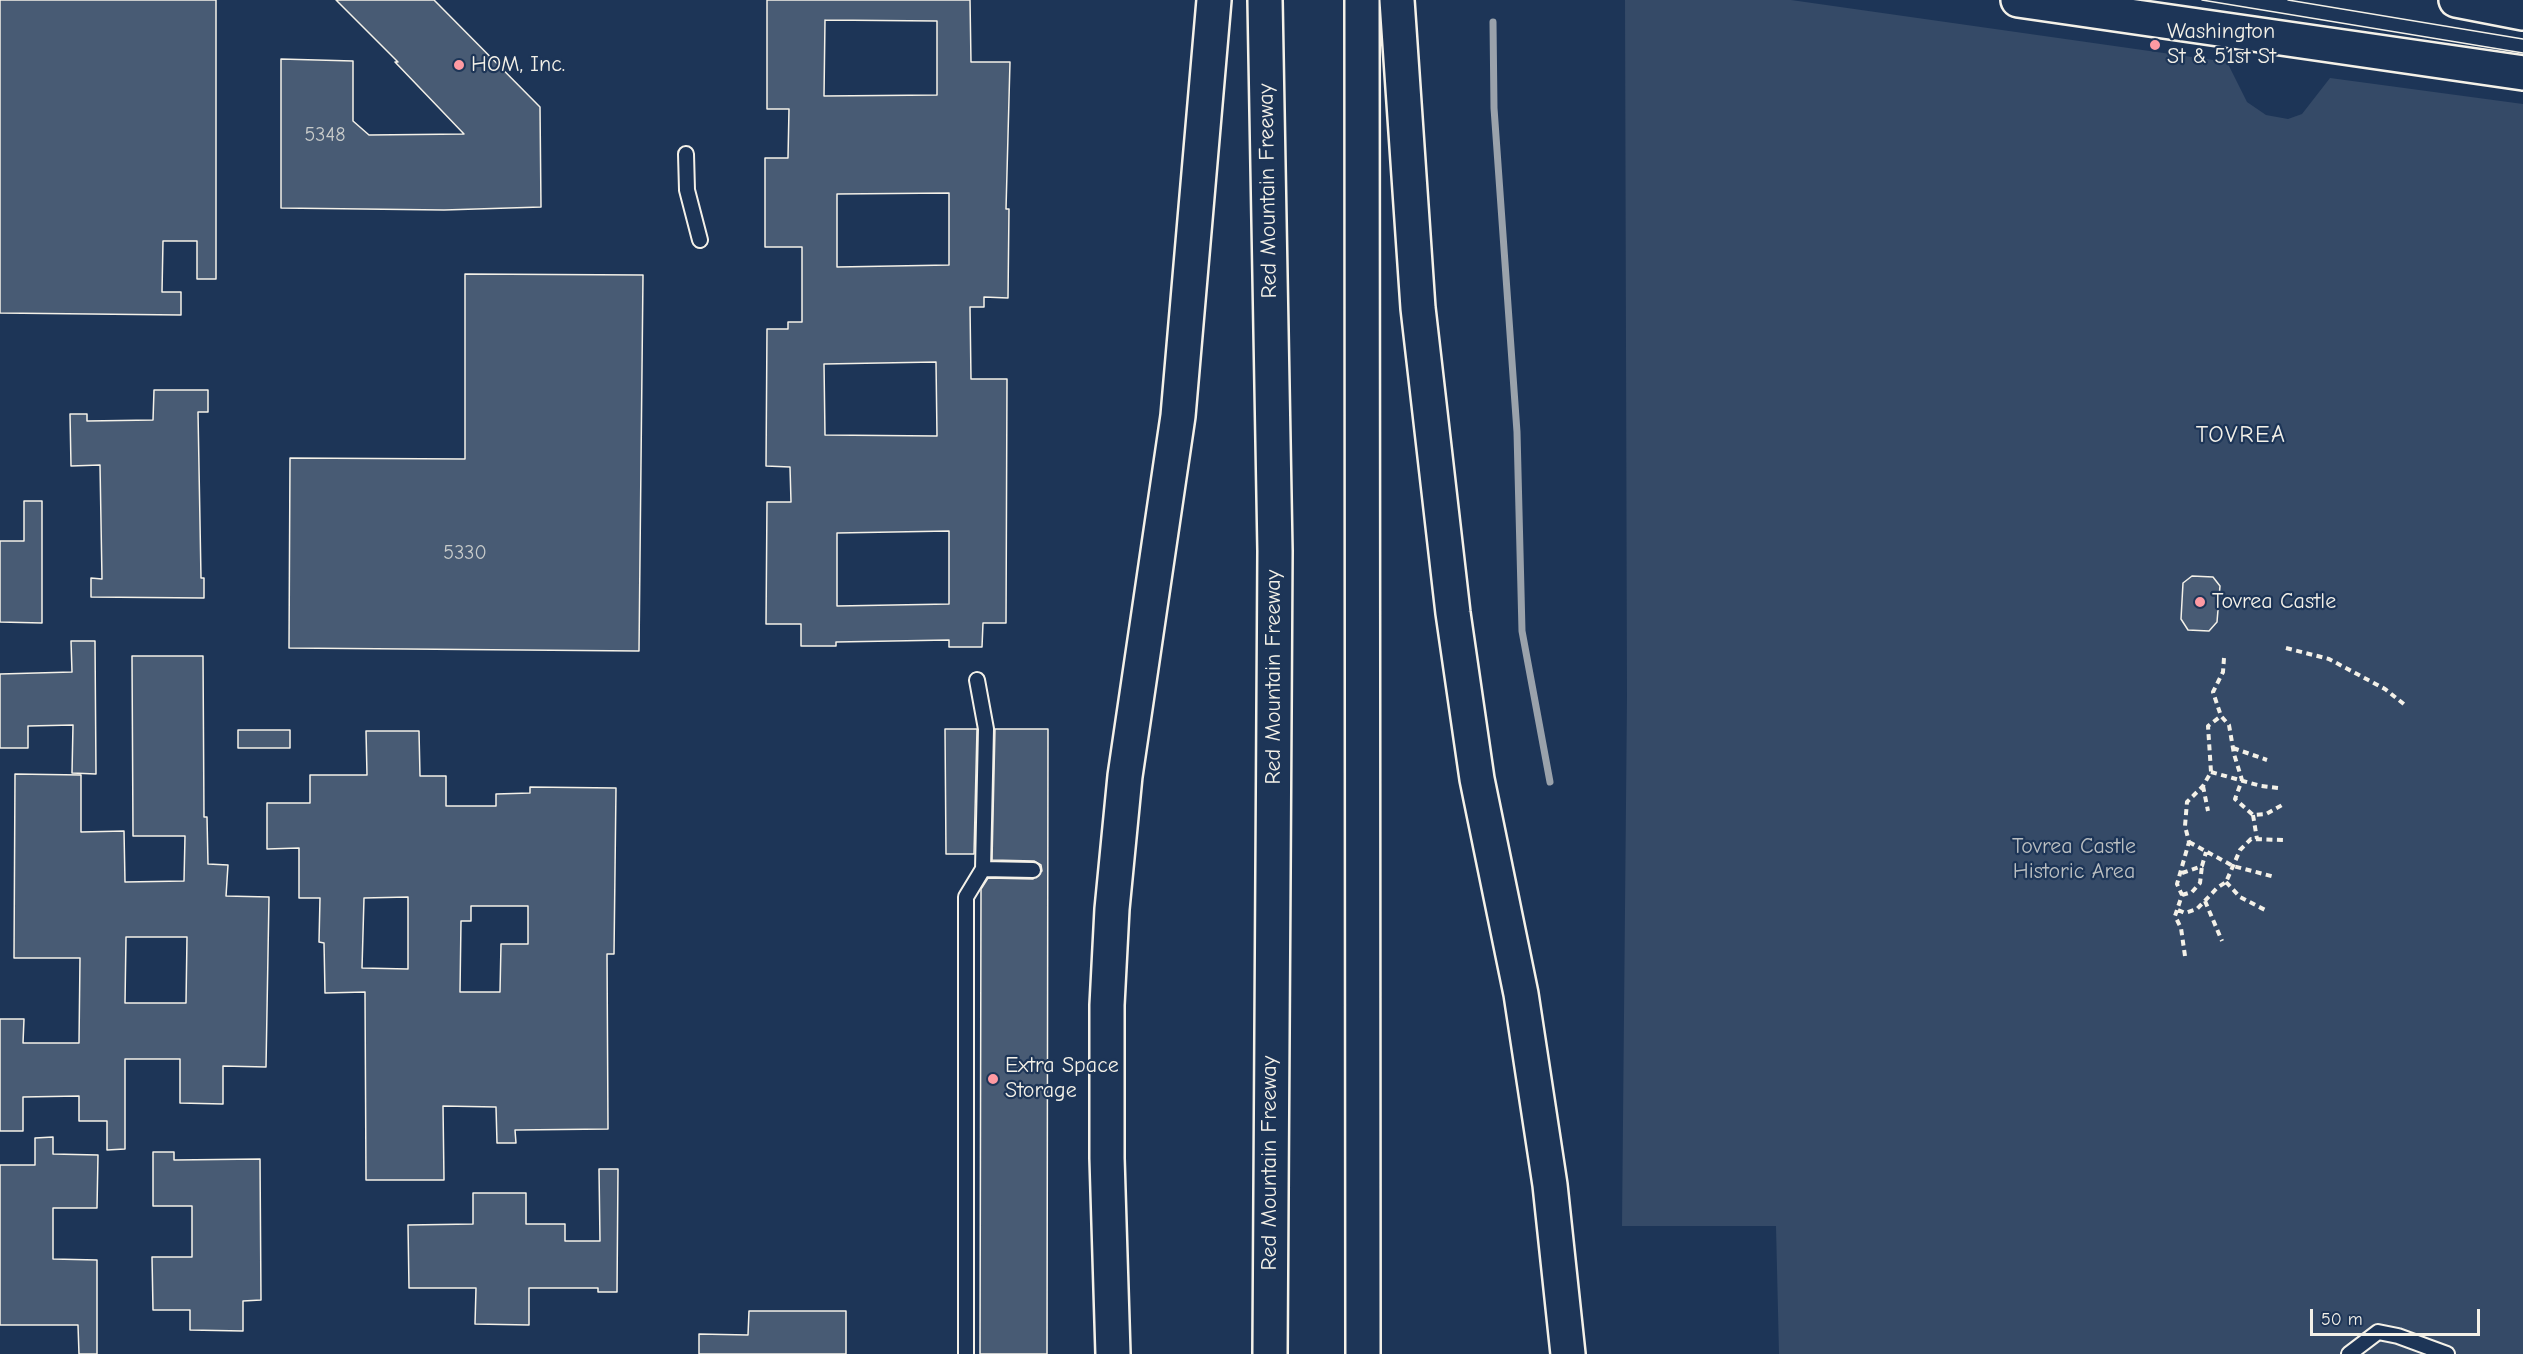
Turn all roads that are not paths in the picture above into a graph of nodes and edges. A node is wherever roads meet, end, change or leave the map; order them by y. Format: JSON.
{"nodes":[{"id":1,"x":2018,"y":0,"type":"edge"},
{"id":2,"x":2456,"y":0,"type":"edge"},
{"id":3,"x":1265,"y":3,"type":"edge"},
{"id":4,"x":1213,"y":4,"type":"edge"},
{"id":5,"x":1362,"y":10,"type":"edge"},
{"id":6,"x":1397,"y":10,"type":"edge"},
{"id":7,"x":2523,"y":13,"type":"edge"},
{"id":8,"x":2523,"y":73,"type":"edge"},
{"id":9,"x":686,"y":154,"type":"dead end"},
{"id":10,"x":700,"y":240,"type":"dead end"},
{"id":11,"x":977,"y":680,"type":"dead end"},
{"id":12,"x":983,"y":868,"type":"junction"},
{"id":13,"x":1033,"y":870,"type":"dead end"},
{"id":14,"x":966,"y":1354,"type":"edge"},
{"id":15,"x":1113,"y":1354,"type":"edge"},
{"id":16,"x":1270,"y":1354,"type":"edge"},
{"id":17,"x":1363,"y":1354,"type":"edge"},
{"id":18,"x":1568,"y":1354,"type":"edge"},
{"id":19,"x":2349,"y":1354,"type":"edge"},
{"id":20,"x":2447,"y":1354,"type":"edge"}],
"edges":[{"from":1,"to":8,"type":"main road"},
{"from":2,"to":7,"type":"main road"},
{"from":3,"to":16,"type":"main road","name":"Red Mountain Freeway"},
{"from":4,"to":15,"type":"main road"},
{"from":5,"to":17,"type":"main road"},
{"from":6,"to":18,"type":"main road"},
{"from":9,"to":10,"type":"lane"},
{"from":11,"to":12,"type":"lane"},
{"from":12,"to":13,"type":"lane"},
{"from":12,"to":14,"type":"lane"},
{"from":19,"to":20,"type":"lane"}]}
